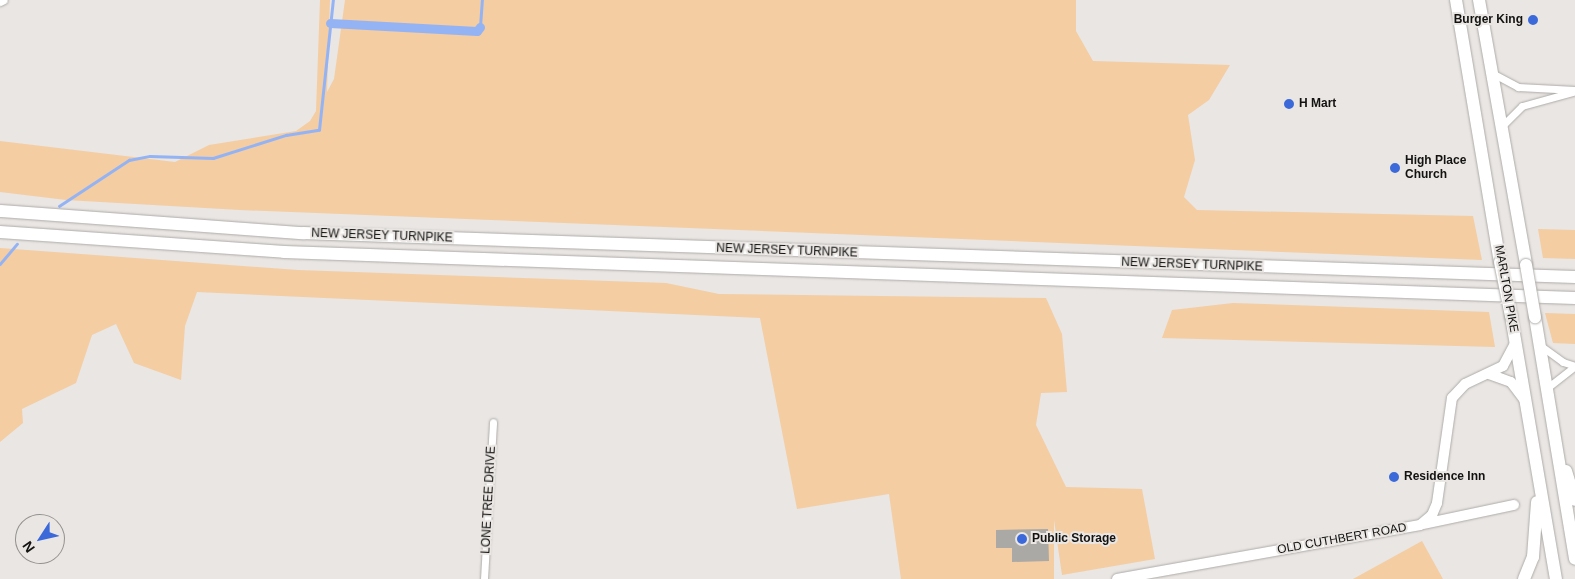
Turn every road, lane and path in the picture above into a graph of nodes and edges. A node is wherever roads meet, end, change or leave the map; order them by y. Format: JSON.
{"nodes":[{"id":1,"x":4,"y":0,"type":"edge"},
{"id":2,"x":1456,"y":0,"type":"edge"},
{"id":3,"x":1479,"y":0,"type":"edge"},
{"id":4,"x":0,"y":2,"type":"edge"},
{"id":5,"x":1492,"y":73,"type":"junction"},
{"id":6,"x":1575,"y":90,"type":"edge"},
{"id":7,"x":1501,"y":126,"type":"junction"},
{"id":8,"x":0,"y":211,"type":"edge"},
{"id":9,"x":0,"y":232,"type":"edge"},
{"id":10,"x":1575,"y":277,"type":"edge"},
{"id":11,"x":1575,"y":298,"type":"edge"},
{"id":12,"x":1515,"y":340,"type":"junction"},
{"id":13,"x":1540,"y":344,"type":"junction"},
{"id":14,"x":1575,"y":366,"type":"edge"},
{"id":15,"x":1488,"y":374,"type":"junction"},
{"id":16,"x":1547,"y":388,"type":"junction"},
{"id":17,"x":1526,"y":404,"type":"junction"},
{"id":18,"x":493,"y":422,"type":"dead end"},
{"id":19,"x":1555,"y":437,"type":"junction"},
{"id":20,"x":1539,"y":480,"type":"junction"},
{"id":21,"x":1575,"y":500,"type":"edge"},
{"id":22,"x":1514,"y":506,"type":"dead end"},
{"id":23,"x":1420,"y":525,"type":"junction"},
{"id":24,"x":1575,"y":559,"type":"edge"},
{"id":25,"x":484,"y":579,"type":"edge"},
{"id":26,"x":1117,"y":579,"type":"edge"},
{"id":27,"x":1524,"y":579,"type":"edge"},
{"id":28,"x":1556,"y":579,"type":"edge"}],
"edges":[{"from":1,"to":4,"type":"street"},
{"from":2,"to":12,"type":"highway","name":"MARLTON PIKE","bridge":true},
{"from":3,"to":5,"type":"highway","name":"MARLTON PIKE"},
{"from":5,"to":6,"type":"street"},
{"from":5,"to":7,"type":"highway","name":"MARLTON PIKE"},
{"from":6,"to":7,"type":"street"},
{"from":7,"to":13,"type":"highway","name":"MARLTON PIKE","bridge":true},
{"from":8,"to":10,"type":"highway","name":"NEW JERSEY TURNPIKE"},
{"from":9,"to":11,"type":"highway","name":"NEW JERSEY TURNPIKE"},
{"from":12,"to":15,"type":"street","name":"OLD CUTHBERT ROAD"},
{"from":12,"to":17,"type":"highway","name":"MARLTON PIKE"},
{"from":13,"to":14,"type":"street"},
{"from":13,"to":16,"type":"highway","name":"MARLTON PIKE"},
{"from":14,"to":16,"type":"street"},
{"from":15,"to":17,"type":"street"},
{"from":15,"to":23,"type":"street","name":"OLD CUTHBERT ROAD"},
{"from":16,"to":19,"type":"highway","name":"MARLTON PIKE"},
{"from":17,"to":20,"type":"highway","name":"MARLTON PIKE"},
{"from":18,"to":25,"type":"street","name":"LONE TREE DRIVE"},
{"from":19,"to":21,"type":"highway"},
{"from":19,"to":24,"type":"highway","name":"MARLTON PIKE"},
{"from":20,"to":27,"type":"highway"},
{"from":20,"to":28,"type":"highway","name":"MARLTON PIKE"},
{"from":22,"to":23,"type":"street"},
{"from":23,"to":26,"type":"street","name":"OLD CUTHBERT ROAD"}]}
